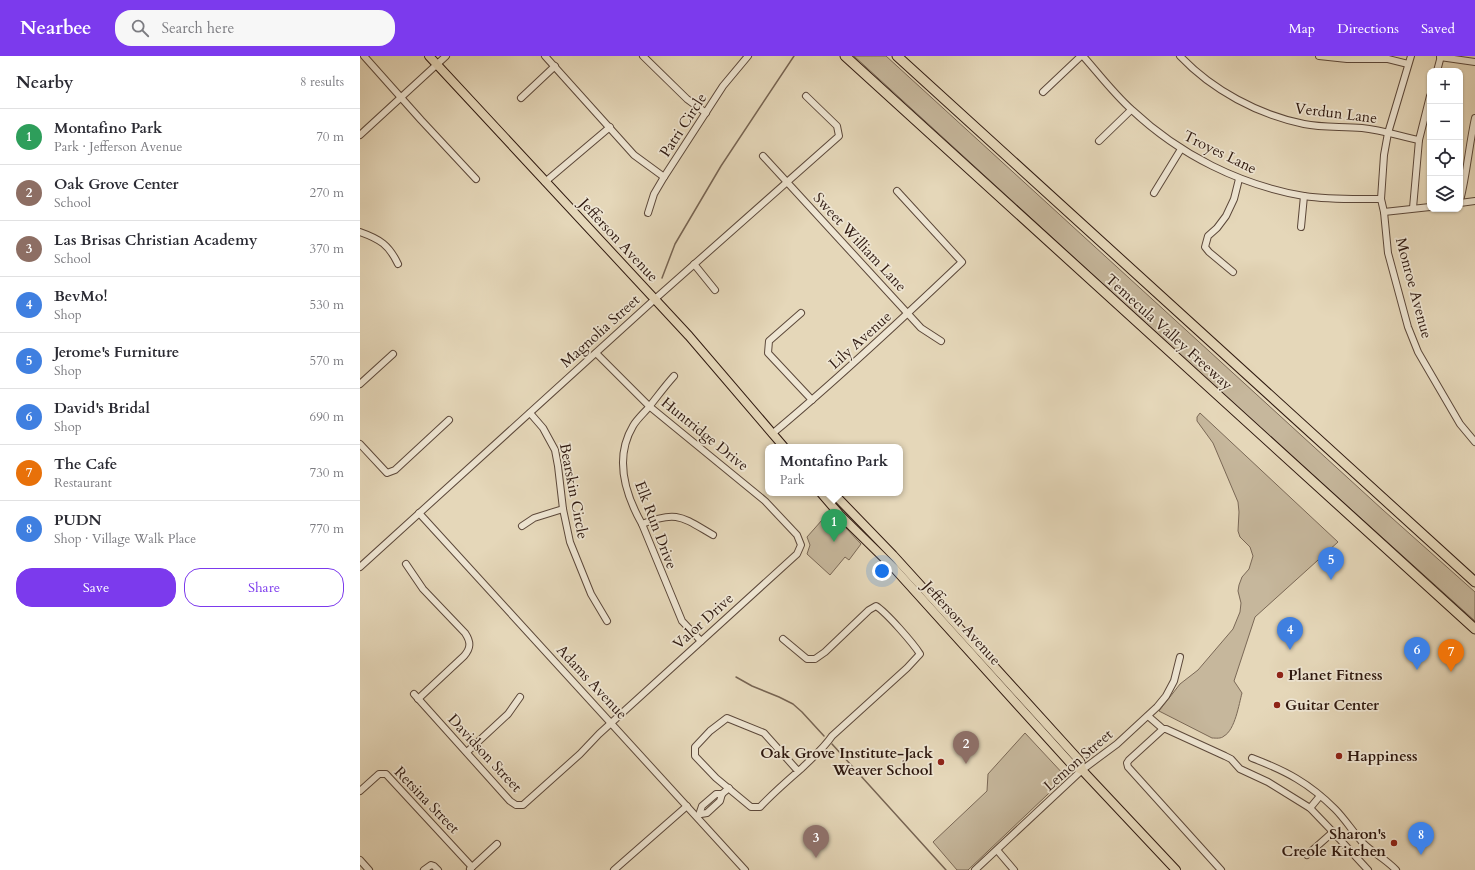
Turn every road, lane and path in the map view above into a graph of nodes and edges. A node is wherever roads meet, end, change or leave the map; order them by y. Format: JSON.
{"nodes":[{"id":1,"x":364,"y":56,"type":"edge"},
{"id":2,"x":430,"y":56,"type":"edge"},
{"id":3,"x":446,"y":56,"type":"edge"},
{"id":4,"x":545,"y":56,"type":"edge"},
{"id":5,"x":643,"y":56,"type":"edge"},
{"id":6,"x":748,"y":56,"type":"edge"},
{"id":7,"x":846,"y":56,"type":"edge"},
{"id":8,"x":897,"y":56,"type":"edge"},
{"id":9,"x":1082,"y":56,"type":"edge"},
{"id":10,"x":1180,"y":56,"type":"edge"},
{"id":11,"x":1319,"y":56,"type":"edge"},
{"id":12,"x":1411,"y":56,"type":"edge"},
{"id":13,"x":1440,"y":56,"type":"edge"},
{"id":14,"x":1475,"y":62,"type":"edge"},
{"id":15,"x":437,"y":64,"type":"junction"},
{"id":16,"x":1408,"y":64,"type":"junction"},
{"id":17,"x":555,"y":66,"type":"junction"},
{"id":18,"x":1438,"y":68,"type":"edge"},
{"id":19,"x":1043,"y":92,"type":"dead end"},
{"id":20,"x":806,"y":96,"type":"dead end"},
{"id":21,"x":400,"y":97,"type":"junction"},
{"id":22,"x":522,"y":98,"type":"dead end"},
{"id":23,"x":1428,"y":104,"type":"edge"},
{"id":24,"x":1131,"y":110,"type":"junction"},
{"id":25,"x":706,"y":113,"type":"junction"},
{"id":26,"x":1475,"y":118,"type":"edge"},
{"id":27,"x":610,"y":127,"type":"junction"},
{"id":28,"x":1388,"y":133,"type":"junction"},
{"id":29,"x":360,"y":135,"type":"edge"},
{"id":30,"x":1419,"y":140,"type":"junction"},
{"id":31,"x":1099,"y":141,"type":"dead end"},
{"id":32,"x":1181,"y":149,"type":"junction"},
{"id":33,"x":763,"y":156,"type":"dead end"},
{"id":34,"x":664,"y":177,"type":"junction"},
{"id":35,"x":1239,"y":178,"type":"junction"},
{"id":36,"x":476,"y":179,"type":"dead end"},
{"id":37,"x":545,"y":182,"type":"junction"},
{"id":38,"x":787,"y":183,"type":"junction"},
{"id":39,"x":1463,"y":188,"type":"edge"},
{"id":40,"x":897,"y":191,"type":"dead end"},
{"id":41,"x":1154,"y":193,"type":"dead end"},
{"id":42,"x":1304,"y":196,"type":"junction"},
{"id":43,"x":1381,"y":199,"type":"junction"},
{"id":44,"x":1475,"y":201,"type":"edge"},
{"id":45,"x":1463,"y":202,"type":"edge"},
{"id":46,"x":1427,"y":206,"type":"edge"},
{"id":47,"x":1413,"y":208,"type":"junction"},
{"id":48,"x":1384,"y":212,"type":"junction"},
{"id":49,"x":648,"y":213,"type":"dead end"},
{"id":50,"x":1301,"y":227,"type":"dead end"},
{"id":51,"x":360,"y":232,"type":"edge"},
{"id":52,"x":398,"y":264,"type":"dead end"},
{"id":53,"x":694,"y":264,"type":"junction"},
{"id":54,"x":1233,"y":272,"type":"dead end"},
{"id":55,"x":715,"y":290,"type":"dead end"},
{"id":56,"x":655,"y":299,"type":"junction"},
{"id":57,"x":801,"y":314,"type":"dead end"},
{"id":58,"x":908,"y":314,"type":"junction"},
{"id":59,"x":941,"y":342,"type":"dead end"},
{"id":60,"x":596,"y":353,"type":"junction"},
{"id":61,"x":393,"y":354,"type":"dead end"},
{"id":62,"x":674,"y":376,"type":"dead end"},
{"id":63,"x":360,"y":384,"type":"edge"},
{"id":64,"x":812,"y":400,"type":"junction"},
{"id":65,"x":649,"y":406,"type":"junction"},
{"id":66,"x":530,"y":413,"type":"junction"},
{"id":67,"x":449,"y":420,"type":"dead end"},
{"id":68,"x":772,"y":434,"type":"junction"},
{"id":69,"x":1475,"y":442,"type":"edge"},
{"id":70,"x":360,"y":444,"type":"edge"},
{"id":71,"x":781,"y":444,"type":"edge"},
{"id":72,"x":824,"y":496,"type":"edge"},
{"id":73,"x":836,"y":496,"type":"edge"},
{"id":74,"x":563,"y":508,"type":"junction"},
{"id":75,"x":419,"y":513,"type":"junction"},
{"id":76,"x":642,"y":524,"type":"junction"},
{"id":77,"x":522,"y":526,"type":"dead end"},
{"id":78,"x":713,"y":535,"type":"dead end"},
{"id":79,"x":797,"y":535,"type":"joint"},
{"id":80,"x":406,"y":564,"type":"dead end"},
{"id":81,"x":360,"y":567,"type":"edge"},
{"id":82,"x":893,"y":567,"type":"junction"},
{"id":83,"x":1475,"y":582,"type":"edge"},
{"id":84,"x":607,"y":621,"type":"dead end"},
{"id":85,"x":954,"y":621,"type":"junction"},
{"id":86,"x":1475,"y":629,"type":"edge"},
{"id":87,"x":783,"y":639,"type":"dead end"},
{"id":88,"x":701,"y":641,"type":"junction"},
{"id":89,"x":1180,"y":657,"type":"dead end"},
{"id":90,"x":520,"y":697,"type":"dead end"},
{"id":91,"x":1148,"y":716,"type":"junction"},
{"id":92,"x":611,"y":723,"type":"junction"},
{"id":93,"x":1163,"y":729,"type":"junction"},
{"id":94,"x":466,"y":752,"type":"junction"},
{"id":95,"x":1252,"y":758,"type":"dead end"},
{"id":96,"x":1082,"y":770,"type":"junction"},
{"id":97,"x":798,"y":771,"type":"junction"},
{"id":98,"x":729,"y":788,"type":"junction"},
{"id":99,"x":360,"y":791,"type":"edge"},
{"id":100,"x":722,"y":794,"type":"junction"},
{"id":101,"x":1320,"y":796,"type":"junction"},
{"id":102,"x":710,"y":800,"type":"junction"},
{"id":103,"x":687,"y":806,"type":"junction"},
{"id":104,"x":715,"y":806,"type":"junction"},
{"id":105,"x":1310,"y":808,"type":"junction"},
{"id":106,"x":699,"y":815,"type":"junction"},
{"id":107,"x":1333,"y":832,"type":"junction"},
{"id":108,"x":497,"y":844,"type":"dead end"},
{"id":109,"x":996,"y":850,"type":"junction"},
{"id":110,"x":1307,"y":856,"type":"dead end"},
{"id":111,"x":360,"y":860,"type":"edge"},
{"id":112,"x":470,"y":869,"type":"edge"},
{"id":113,"x":369,"y":870,"type":"edge"},
{"id":114,"x":424,"y":870,"type":"edge"},
{"id":115,"x":438,"y":870,"type":"edge"},
{"id":116,"x":614,"y":870,"type":"edge"},
{"id":117,"x":745,"y":870,"type":"edge"},
{"id":118,"x":975,"y":870,"type":"edge"},
{"id":119,"x":1014,"y":870,"type":"edge"},
{"id":120,"x":1176,"y":870,"type":"edge"},
{"id":121,"x":1221,"y":870,"type":"edge"},
{"id":122,"x":1368,"y":870,"type":"edge"},
{"id":123,"x":1396,"y":870,"type":"edge"}],
"edges":[{"from":1,"to":21,"type":"street"},
{"from":2,"to":15,"type":"main road","name":"Jefferson Avenue"},
{"from":3,"to":15,"type":"street"},
{"from":4,"to":17,"type":"street"},
{"from":5,"to":25,"type":"street"},
{"from":6,"to":25,"type":"street","name":"Patri Circle"},
{"from":7,"to":86,"type":"highway","name":"Temecula Valley Freeway"},
{"from":8,"to":83,"type":"highway","name":"Temecula Valley Freeway"},
{"from":9,"to":19,"type":"street"},
{"from":9,"to":24,"type":"street","name":"Troyes Lane"},
{"from":10,"to":28,"type":"street","name":"Verdun Lane"},
{"from":11,"to":16,"type":"street"},
{"from":12,"to":16,"type":"street","name":"Monroe Avenue"},
{"from":13,"to":14,"type":"street"},
{"from":13,"to":18,"type":"street"},
{"from":15,"to":21,"type":"street"},
{"from":15,"to":37,"type":"main road","name":"Jefferson Avenue"},
{"from":16,"to":28,"type":"street","name":"Monroe Avenue"},
{"from":17,"to":22,"type":"street"},
{"from":17,"to":27,"type":"street"},
{"from":20,"to":38,"type":"street","name":"Magnolia Street"},
{"from":21,"to":29,"type":"street"},
{"from":21,"to":36,"type":"street"},
{"from":23,"to":30,"type":"street"},
{"from":24,"to":31,"type":"street"},
{"from":24,"to":32,"type":"street","name":"Troyes Lane"},
{"from":25,"to":34,"type":"street","name":"Patri Circle"},
{"from":26,"to":39,"type":"street"},
{"from":27,"to":34,"type":"street"},
{"from":27,"to":37,"type":"street"},
{"from":28,"to":30,"type":"street","name":"Verdun Lane"},
{"from":28,"to":43,"type":"street","name":"Monroe Avenue"},
{"from":30,"to":47,"type":"street"},
{"from":32,"to":35,"type":"street","name":"Troyes Lane"},
{"from":32,"to":41,"type":"street"},
{"from":33,"to":38,"type":"street","name":"Sweet William Lane"},
{"from":34,"to":49,"type":"street","name":"Patri Circle"},
{"from":35,"to":42,"type":"street","name":"Troyes Lane"},
{"from":35,"to":54,"type":"street"},
{"from":37,"to":56,"type":"main road","name":"Jefferson Avenue"},
{"from":38,"to":53,"type":"street","name":"Magnolia Street"},
{"from":38,"to":58,"type":"street","name":"Sweet William Lane"},
{"from":40,"to":58,"type":"street","name":"Lily Avenue"},
{"from":42,"to":43,"type":"street","name":"Troyes Lane"},
{"from":42,"to":50,"type":"street"},
{"from":43,"to":48,"type":"street","name":"Monroe Avenue"},
{"from":44,"to":45,"type":"street"},
{"from":46,"to":47,"type":"street"},
{"from":47,"to":48,"type":"street"},
{"from":48,"to":69,"type":"street","name":"Monroe Avenue"},
{"from":51,"to":52,"type":"street"},
{"from":53,"to":55,"type":"street"},
{"from":53,"to":56,"type":"street","name":"Magnolia Street"},
{"from":56,"to":60,"type":"street","name":"Magnolia Street"},
{"from":56,"to":68,"type":"main road","name":"Jefferson Avenue"},
{"from":57,"to":64,"type":"street"},
{"from":58,"to":59,"type":"street","name":"Sweet William Lane"},
{"from":58,"to":64,"type":"street","name":"Lily Avenue"},
{"from":60,"to":65,"type":"street","name":"Huntridge Drive"},
{"from":60,"to":66,"type":"street","name":"Magnolia Street"},
{"from":61,"to":63,"type":"street"},
{"from":62,"to":65,"type":"street","name":"Elk Run Drive"},
{"from":64,"to":68,"type":"street","name":"Lily Avenue"},
{"from":65,"to":76,"type":"street","name":"Elk Run Drive"},
{"from":65,"to":79,"type":"street","name":"Huntridge Drive"},
{"from":66,"to":74,"type":"street","name":"Bearskin Circle"},
{"from":66,"to":75,"type":"street","name":"Magnolia Street"},
{"from":67,"to":70,"type":"street"},
{"from":68,"to":71,"type":"main road","name":"Jefferson Avenue"},
{"from":72,"to":82,"type":"main road","name":"Jefferson Avenue"},
{"from":73,"to":85,"type":"main road","name":"Jefferson Avenue"},
{"from":74,"to":77,"type":"street"},
{"from":74,"to":84,"type":"street","name":"Bearskin Circle"},
{"from":75,"to":81,"type":"street","name":"Magnolia Street"},
{"from":75,"to":92,"type":"street","name":"Adams Avenue"},
{"from":76,"to":78,"type":"street"},
{"from":76,"to":88,"type":"street","name":"Elk Run Drive"},
{"from":79,"to":88,"type":"street","name":"Valor Drive"},
{"from":80,"to":94,"type":"street","name":"Davidson Street"},
{"from":82,"to":85,"type":"main road"},
{"from":82,"to":96,"type":"main road","name":"Jefferson Avenue"},
{"from":85,"to":96,"type":"main road","name":"Jefferson Avenue"},
{"from":87,"to":97,"type":"street"},
{"from":88,"to":92,"type":"street","name":"Valor Drive"},
{"from":89,"to":91,"type":"street","name":"Lemon Street"},
{"from":90,"to":94,"type":"street"},
{"from":91,"to":93,"type":"street"},
{"from":91,"to":96,"type":"street","name":"Lemon Street"},
{"from":92,"to":94,"type":"street","name":"Davidson Street"},
{"from":92,"to":103,"type":"street","name":"Adams Avenue"},
{"from":93,"to":105,"type":"street"},
{"from":93,"to":121,"type":"street"},
{"from":95,"to":101,"type":"street"},
{"from":96,"to":109,"type":"street","name":"Lemon Street"},
{"from":96,"to":120,"type":"main road","name":"Jefferson Avenue"},
{"from":97,"to":98,"type":"street"},
{"from":97,"to":98,"type":"street"},
{"from":98,"to":100,"type":"street"},
{"from":99,"to":112,"type":"street","name":"Retsina Street"},
{"from":100,"to":102,"type":"street"},
{"from":100,"to":104,"type":"street"},
{"from":101,"to":105,"type":"street"},
{"from":101,"to":123,"type":"street"},
{"from":102,"to":104,"type":"street"},
{"from":102,"to":106,"type":"street"},
{"from":103,"to":106,"type":"street","name":"Adams Avenue"},
{"from":103,"to":116,"type":"street"},
{"from":104,"to":106,"type":"street"},
{"from":105,"to":107,"type":"street"},
{"from":106,"to":117,"type":"street","name":"Adams Avenue"},
{"from":107,"to":110,"type":"street"},
{"from":107,"to":122,"type":"street"},
{"from":108,"to":112,"type":"street"},
{"from":109,"to":118,"type":"street","name":"Lemon Street"},
{"from":109,"to":119,"type":"street"},
{"from":111,"to":113,"type":"street"},
{"from":114,"to":115,"type":"street"}]}
